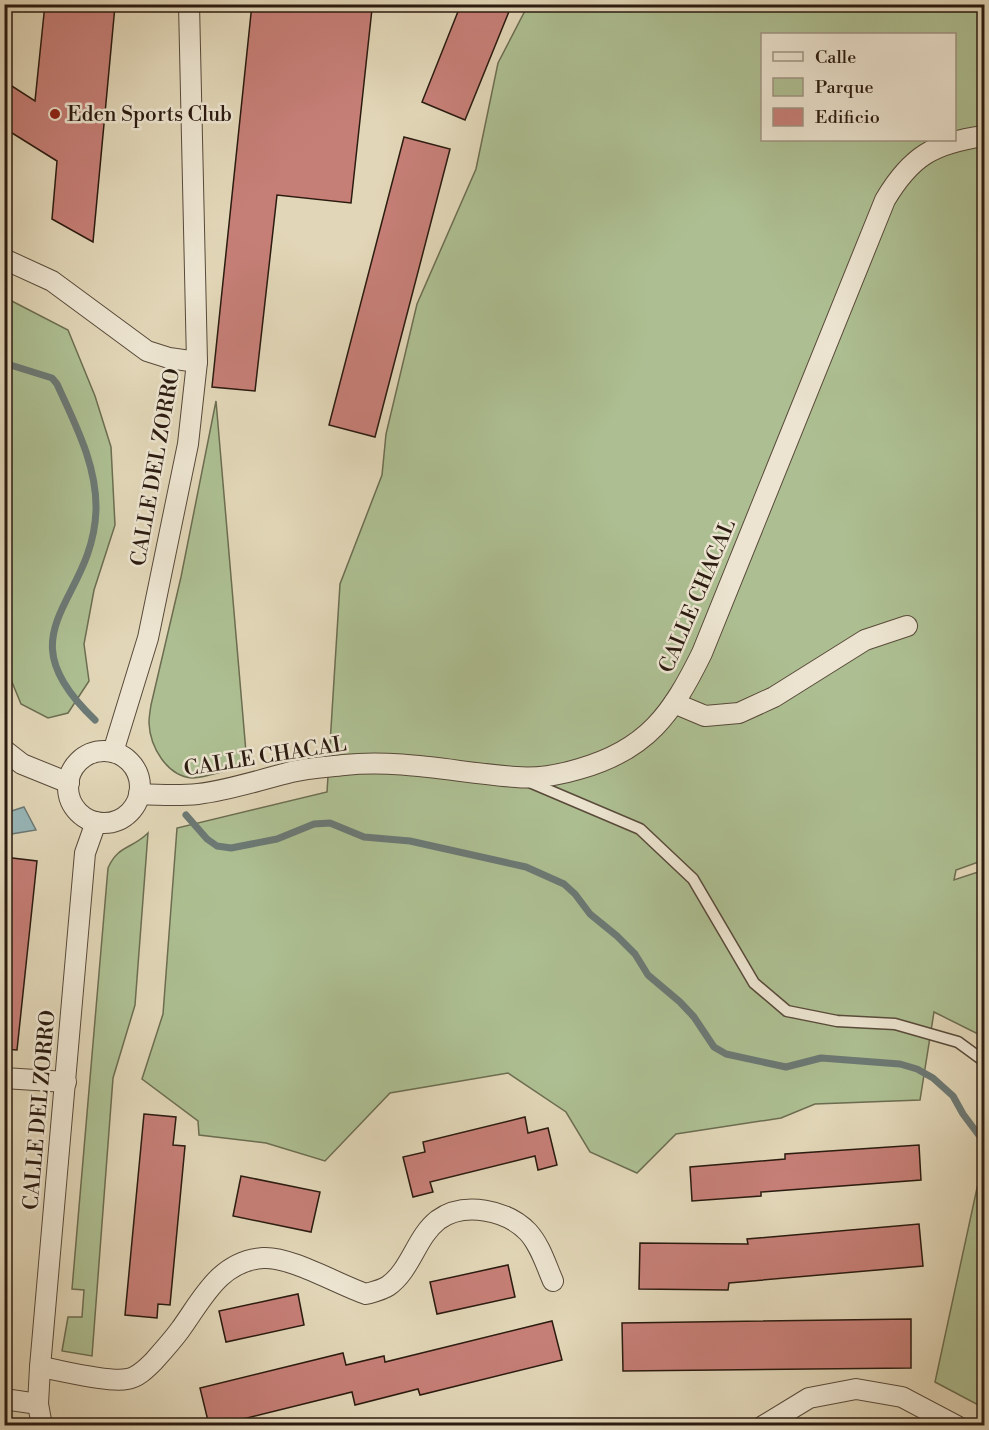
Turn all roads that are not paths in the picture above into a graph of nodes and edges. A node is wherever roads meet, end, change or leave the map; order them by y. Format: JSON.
{"nodes":[{"id":1,"x":189,"y":4,"type":"edge"},
{"id":2,"x":984,"y":136,"type":"edge"},
{"id":3,"x":955,"y":141,"type":"edge"},
{"id":4,"x":956,"y":141,"type":"edge"},
{"id":5,"x":4,"y":259,"type":"edge"},
{"id":6,"x":197,"y":362,"type":"junction"},
{"id":7,"x":907,"y":626,"type":"dead end"},
{"id":8,"x":674,"y":703,"type":"junction"},
{"id":9,"x":4,"y":750,"type":"edge"},
{"id":10,"x":113,"y":752,"type":"junction"},
{"id":11,"x":518,"y":778,"type":"junction"},
{"id":12,"x":69,"y":783,"type":"junction"},
{"id":13,"x":139,"y":794,"type":"junction"},
{"id":14,"x":96,"y":822,"type":"junction"},
{"id":15,"x":984,"y":1061,"type":"edge"},
{"id":16,"x":4,"y":1078,"type":"edge"},
{"id":17,"x":66,"y":1082,"type":"junction"},
{"id":18,"x":553,"y":1281,"type":"dead end"},
{"id":19,"x":40,"y":1367,"type":"junction"},
{"id":20,"x":4,"y":1399,"type":"edge"},
{"id":21,"x":38,"y":1404,"type":"junction"},
{"id":22,"x":42,"y":1425,"type":"edge"},
{"id":23,"x":763,"y":1425,"type":"edge"},
{"id":24,"x":957,"y":1425,"type":"edge"}],
"edges":[{"from":1,"to":6,"type":"street","name":"CALLE DEL ZORRO"},
{"from":2,"to":4,"type":"street","name":"CALLE CHACAL"},
{"from":3,"to":8,"type":"street","name":"CALLE CHACAL"},
{"from":5,"to":6,"type":"street"},
{"from":6,"to":10,"type":"street","name":"CALLE DEL ZORRO"},
{"from":7,"to":8,"type":"street"},
{"from":8,"to":11,"type":"street","name":"CALLE CHACAL"},
{"from":9,"to":12,"type":"street"},
{"from":10,"to":12,"type":"street"},
{"from":10,"to":13,"type":"street"},
{"from":11,"to":13,"type":"street","name":"CALLE CHACAL"},
{"from":11,"to":15,"type":"lane"},
{"from":12,"to":14,"type":"street"},
{"from":13,"to":14,"type":"street"},
{"from":14,"to":17,"type":"street","name":"CALLE DEL ZORRO"},
{"from":16,"to":17,"type":"street"},
{"from":17,"to":19,"type":"street","name":"CALLE DEL ZORRO"},
{"from":18,"to":19,"type":"street"},
{"from":19,"to":21,"type":"street","name":"CALLE DEL ZORRO"},
{"from":20,"to":21,"type":"street"},
{"from":21,"to":22,"type":"street","name":"CALLE DEL ZORRO"},
{"from":23,"to":24,"type":"street"}]}
